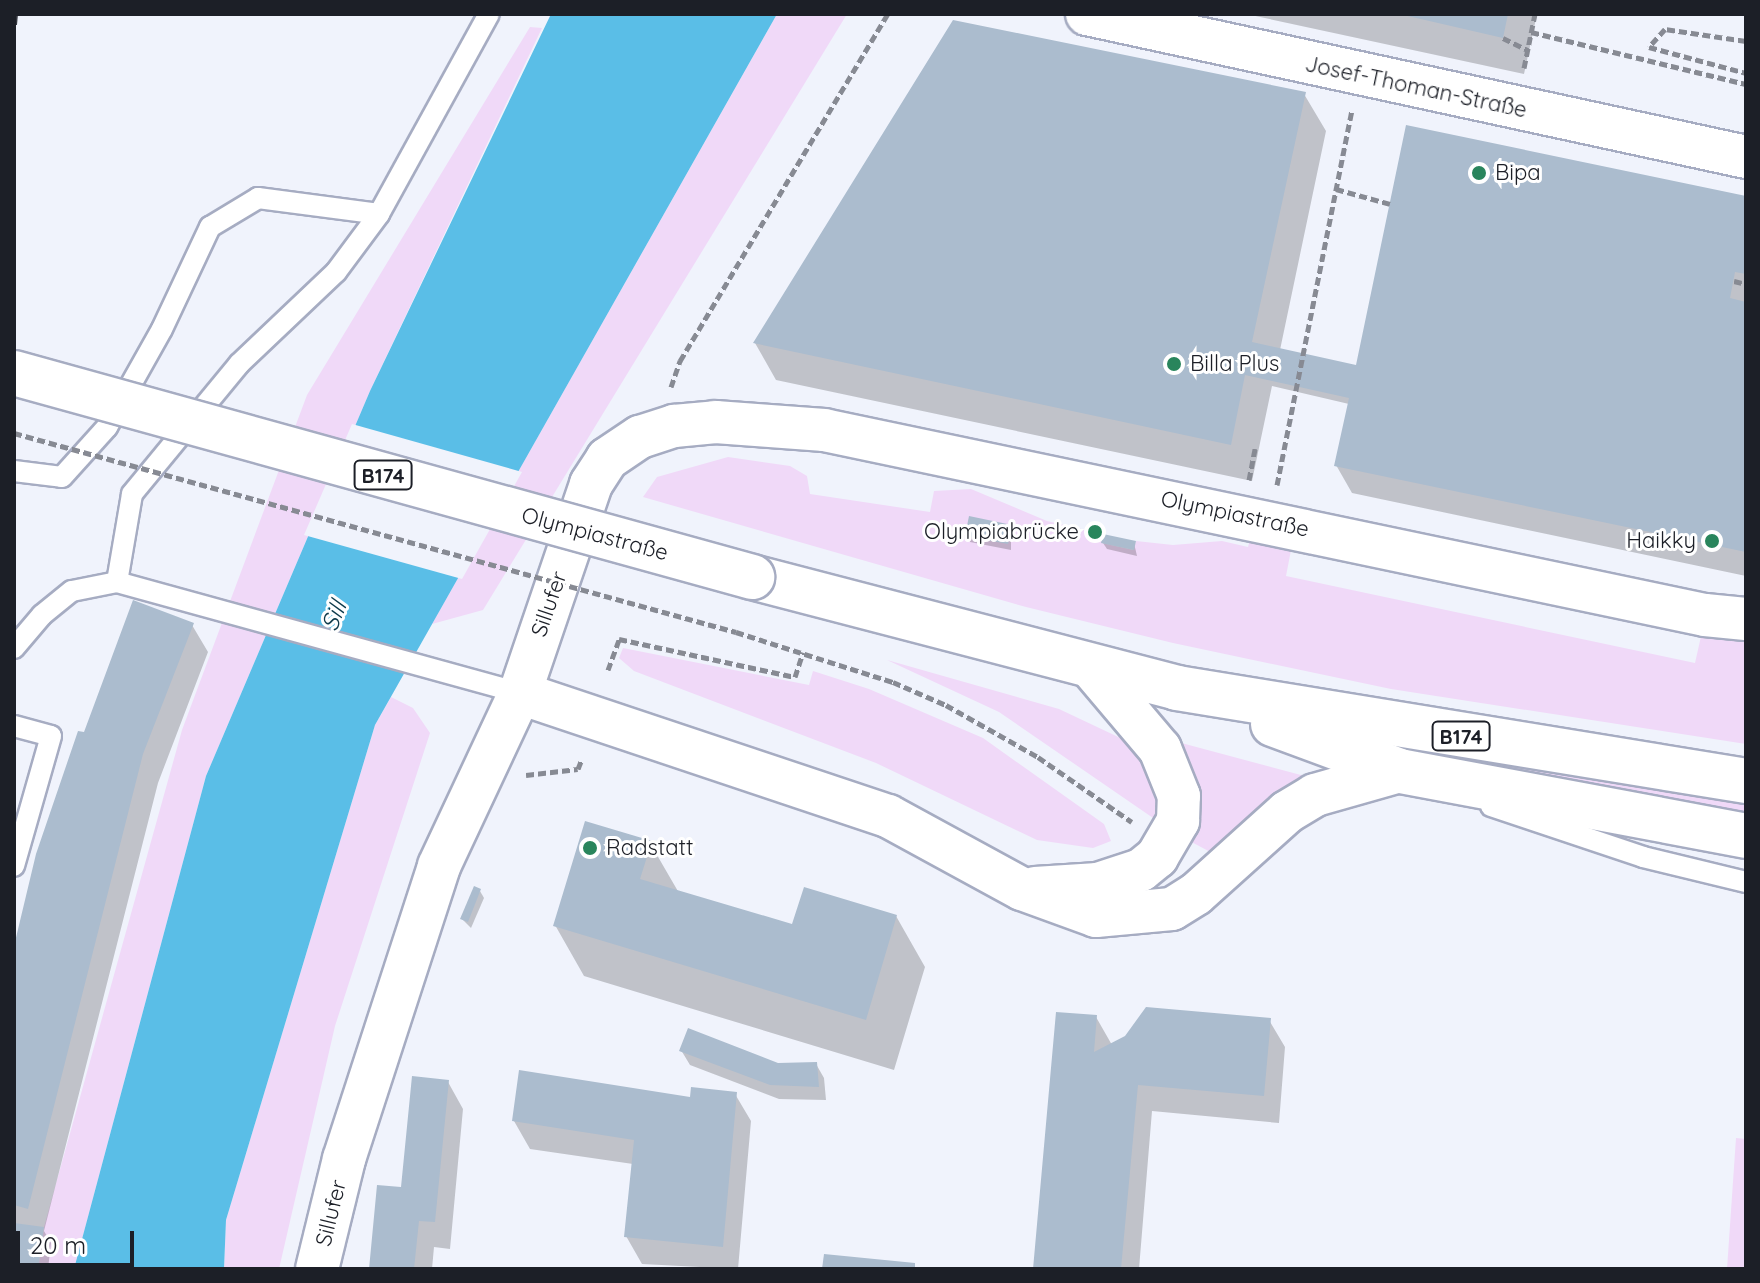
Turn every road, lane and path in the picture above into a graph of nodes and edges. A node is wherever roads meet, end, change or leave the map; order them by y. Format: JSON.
{"nodes":[{"id":1,"x":489,"y":14,"type":"edge"},
{"id":2,"x":888,"y":14,"type":"edge"},
{"id":3,"x":1087,"y":14,"type":"edge"},
{"id":4,"x":1535,"y":14,"type":"edge"},
{"id":5,"x":1531,"y":32,"type":"junction"},
{"id":6,"x":1503,"y":38,"type":"dead end"},
{"id":7,"x":1746,"y":41,"type":"edge"},
{"id":8,"x":1528,"y":50,"type":"junction"},
{"id":9,"x":1746,"y":73,"type":"edge"},
{"id":10,"x":1359,"y":74,"type":"junction"},
{"id":11,"x":1746,"y":84,"type":"edge"},
{"id":12,"x":1516,"y":109,"type":"junction"},
{"id":13,"x":1746,"y":157,"type":"edge"},
{"id":14,"x":1336,"y":189,"type":"junction"},
{"id":15,"x":1390,"y":204,"type":"dead end"},
{"id":16,"x":379,"y":214,"type":"junction"},
{"id":17,"x":1734,"y":281,"type":"dead end"},
{"id":18,"x":1746,"y":284,"type":"edge"},
{"id":19,"x":14,"y":373,"type":"edge"},
{"id":20,"x":674,"y":426,"type":"junction"},
{"id":21,"x":14,"y":433,"type":"edge"},
{"id":22,"x":1255,"y":449,"type":"dead end"},
{"id":23,"x":14,"y":471,"type":"edge"},
{"id":24,"x":1258,"y":508,"type":"junction"},
{"id":25,"x":117,"y":582,"type":"junction"},
{"id":26,"x":1746,"y":619,"type":"edge"},
{"id":27,"x":14,"y":648,"type":"edge"},
{"id":28,"x":803,"y":652,"type":"junction"},
{"id":29,"x":1089,"y":665,"type":"junction"},
{"id":30,"x":608,"y":670,"type":"dead end"},
{"id":31,"x":1177,"y":688,"type":"junction"},
{"id":32,"x":520,"y":693,"type":"junction"},
{"id":33,"x":14,"y":726,"type":"edge"},
{"id":34,"x":581,"y":761,"type":"dead end"},
{"id":35,"x":1410,"y":773,"type":"junction"},
{"id":36,"x":1746,"y":781,"type":"edge"},
{"id":37,"x":519,"y":788,"type":"dead end"},
{"id":38,"x":1140,"y":826,"type":"dead end"},
{"id":39,"x":1746,"y":836,"type":"edge"},
{"id":40,"x":14,"y":866,"type":"edge"},
{"id":41,"x":1746,"y":882,"type":"edge"},
{"id":42,"x":1022,"y":889,"type":"junction"},
{"id":43,"x":317,"y":1269,"type":"edge"}],
"edges":[{"from":1,"to":16,"type":"lane"},
{"from":2,"to":20,"type":"path"},
{"from":3,"to":10,"type":"street","name":"Josef-Thoman-Straße"},
{"from":4,"to":5,"type":"path"},
{"from":5,"to":8,"type":"path"},
{"from":5,"to":11,"type":"path"},
{"from":6,"to":8,"type":"path"},
{"from":7,"to":9,"type":"path"},
{"from":8,"to":12,"type":"path"},
{"from":10,"to":12,"type":"street","name":"Josef-Thoman-Straße"},
{"from":10,"to":14,"type":"path"},
{"from":12,"to":13,"type":"street","name":"Josef-Thoman-Straße"},
{"from":14,"to":15,"type":"path"},
{"from":14,"to":24,"type":"path"},
{"from":16,"to":23,"type":"lane"},
{"from":16,"to":25,"type":"lane"},
{"from":17,"to":18,"type":"path"},
{"from":19,"to":29,"type":"main road","name":"Olympiastraße","number":"B174","bridge":true},
{"from":20,"to":24,"type":"street","name":"Olympiastraße"},
{"from":20,"to":32,"type":"street","name":"Sillufer"},
{"from":21,"to":28,"type":"path","bridge":true},
{"from":22,"to":24,"type":"path"},
{"from":24,"to":26,"type":"street","name":"Olympiastraße"},
{"from":25,"to":27,"type":"lane"},
{"from":25,"to":32,"type":"lane"},
{"from":28,"to":30,"type":"path"},
{"from":28,"to":38,"type":"path"},
{"from":29,"to":31,"type":"main road","name":"Olympiastraße","number":"B174"},
{"from":29,"to":42,"type":"street"},
{"from":31,"to":35,"type":"main road","name":"Olympiastraße","number":"B174"},
{"from":31,"to":36,"type":"main road","name":"Olympiastraße","number":"B174"},
{"from":32,"to":42,"type":"street"},
{"from":32,"to":43,"type":"street","name":"Sillufer"},
{"from":33,"to":40,"type":"lane"},
{"from":34,"to":37,"type":"path"},
{"from":35,"to":39,"type":"main road","name":"Olympiastraße","number":"B174"},
{"from":35,"to":41,"type":"lane"},
{"from":35,"to":42,"type":"street"}]}
